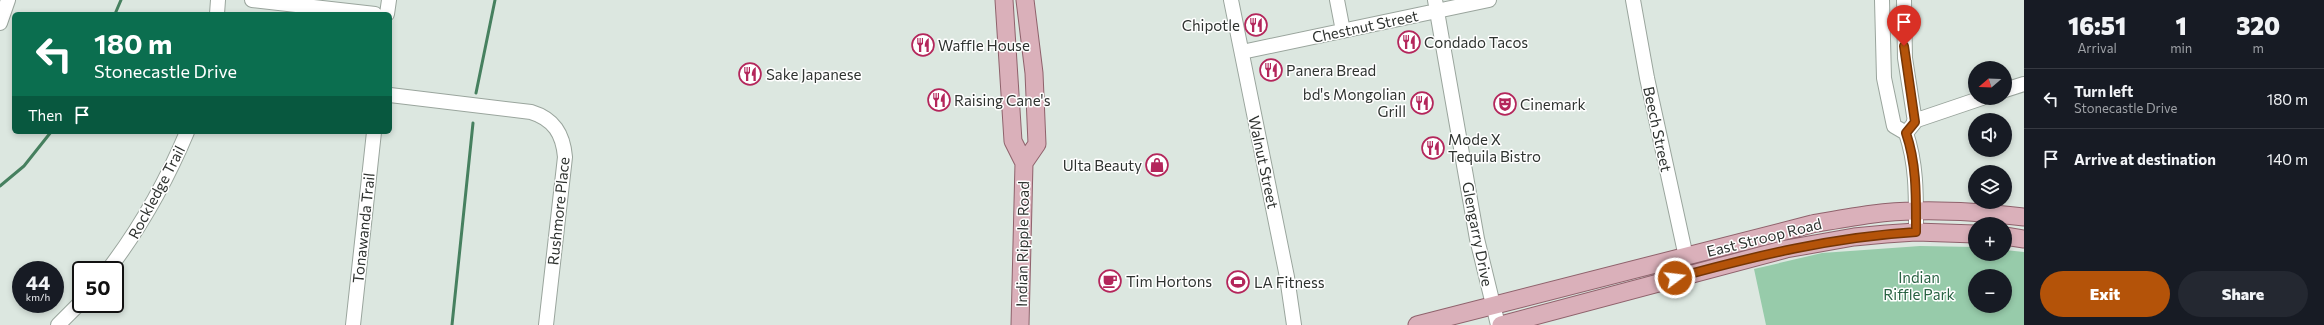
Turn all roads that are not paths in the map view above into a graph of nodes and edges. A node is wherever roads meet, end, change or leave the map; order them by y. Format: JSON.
{"nodes":[{"id":1,"x":8,"y":0,"type":"edge"},
{"id":2,"x":218,"y":0,"type":"edge"},
{"id":3,"x":252,"y":0,"type":"edge"},
{"id":4,"x":389,"y":0,"type":"edge"},
{"id":5,"x":1004,"y":0,"type":"edge"},
{"id":6,"x":1025,"y":0,"type":"edge"},
{"id":7,"x":1231,"y":0,"type":"edge"},
{"id":8,"x":1337,"y":0,"type":"edge"},
{"id":9,"x":1489,"y":0,"type":"edge"},
{"id":10,"x":1634,"y":0,"type":"edge"},
{"id":11,"x":1882,"y":0,"type":"edge"},
{"id":12,"x":1904,"y":0,"type":"edge"},
{"id":13,"x":1436,"y":5,"type":"edge"},
{"id":14,"x":217,"y":12,"type":"edge"},
{"id":15,"x":357,"y":12,"type":"edge"},
{"id":16,"x":387,"y":12,"type":"edge"},
{"id":17,"x":0,"y":23,"type":"edge"},
{"id":18,"x":1343,"y":31,"type":"junction"},
{"id":19,"x":1242,"y":52,"type":"junction"},
{"id":20,"x":2024,"y":84,"type":"edge"},
{"id":21,"x":2012,"y":88,"type":"edge"},
{"id":22,"x":392,"y":95,"type":"edge"},
{"id":23,"x":1968,"y":103,"type":"edge"},
{"id":24,"x":1914,"y":121,"type":"junction"},
{"id":25,"x":1906,"y":133,"type":"junction"},
{"id":26,"x":186,"y":134,"type":"edge"},
{"id":27,"x":374,"y":134,"type":"edge"},
{"id":28,"x":1024,"y":163,"type":"junction"},
{"id":29,"x":1916,"y":211,"type":"junction"},
{"id":30,"x":2024,"y":218,"type":"edge"},
{"id":31,"x":1916,"y":232,"type":"junction"},
{"id":32,"x":1968,"y":234,"type":"edge"},
{"id":33,"x":2012,"y":237,"type":"edge"},
{"id":34,"x":2024,"y":239,"type":"edge"},
{"id":35,"x":1686,"y":257,"type":"junction"},
{"id":36,"x":114,"y":261,"type":"edge"},
{"id":37,"x":1492,"y":304,"type":"junction"},
{"id":38,"x":72,"y":311,"type":"edge"},
{"id":39,"x":58,"y":325,"type":"edge"},
{"id":40,"x":352,"y":325,"type":"edge"},
{"id":41,"x":546,"y":325,"type":"edge"},
{"id":42,"x":1020,"y":325,"type":"edge"},
{"id":43,"x":1294,"y":325,"type":"edge"},
{"id":44,"x":1416,"y":325,"type":"edge"},
{"id":45,"x":1498,"y":325,"type":"edge"},
{"id":46,"x":1502,"y":325,"type":"edge"}],
"edges":[{"from":1,"to":17,"type":"street"},
{"from":2,"to":14,"type":"street"},
{"from":3,"to":15,"type":"street"},
{"from":4,"to":16,"type":"street"},
{"from":5,"to":28,"type":"main road","name":"Indian Ripple Road"},
{"from":6,"to":28,"type":"main road","name":"Indian Ripple Road"},
{"from":7,"to":19,"type":"street","name":"Walnut Street"},
{"from":8,"to":18,"type":"street"},
{"from":9,"to":13,"type":"street","name":"Chestnut Street"},
{"from":10,"to":35,"type":"street","name":"Beech Street"},
{"from":11,"to":25,"type":"street"},
{"from":12,"to":24,"type":"street"},
{"from":13,"to":18,"type":"street","name":"Chestnut Street"},
{"from":13,"to":37,"type":"street","name":"Glengarry Drive"},
{"from":18,"to":19,"type":"street","name":"Chestnut Street"},
{"from":19,"to":43,"type":"street","name":"Walnut Street"},
{"from":20,"to":21,"type":"street"},
{"from":22,"to":41,"type":"street","name":"Rushmore Place"},
{"from":23,"to":24,"type":"street"},
{"from":24,"to":25,"type":"street"},
{"from":25,"to":29,"type":"street"},
{"from":26,"to":36,"type":"street","name":"Rockledge Trail"},
{"from":27,"to":40,"type":"street","name":"Tonawanda Trail"},
{"from":28,"to":42,"type":"main road","name":"Indian Ripple Road"},
{"from":29,"to":30,"type":"main road","name":"East Stroop Road"},
{"from":29,"to":31,"type":"street"},
{"from":29,"to":35,"type":"main road","name":"East Stroop Road"},
{"from":31,"to":32,"type":"main road","name":"East Stroop Road"},
{"from":31,"to":46,"type":"main road","name":"East Stroop Road"},
{"from":33,"to":34,"type":"main road"},
{"from":35,"to":37,"type":"main road","name":"East Stroop Road"},
{"from":37,"to":44,"type":"main road","name":"East Stroop Road"},
{"from":37,"to":45,"type":"street","name":"Glengarry Drive"},
{"from":38,"to":39,"type":"street"}]}
